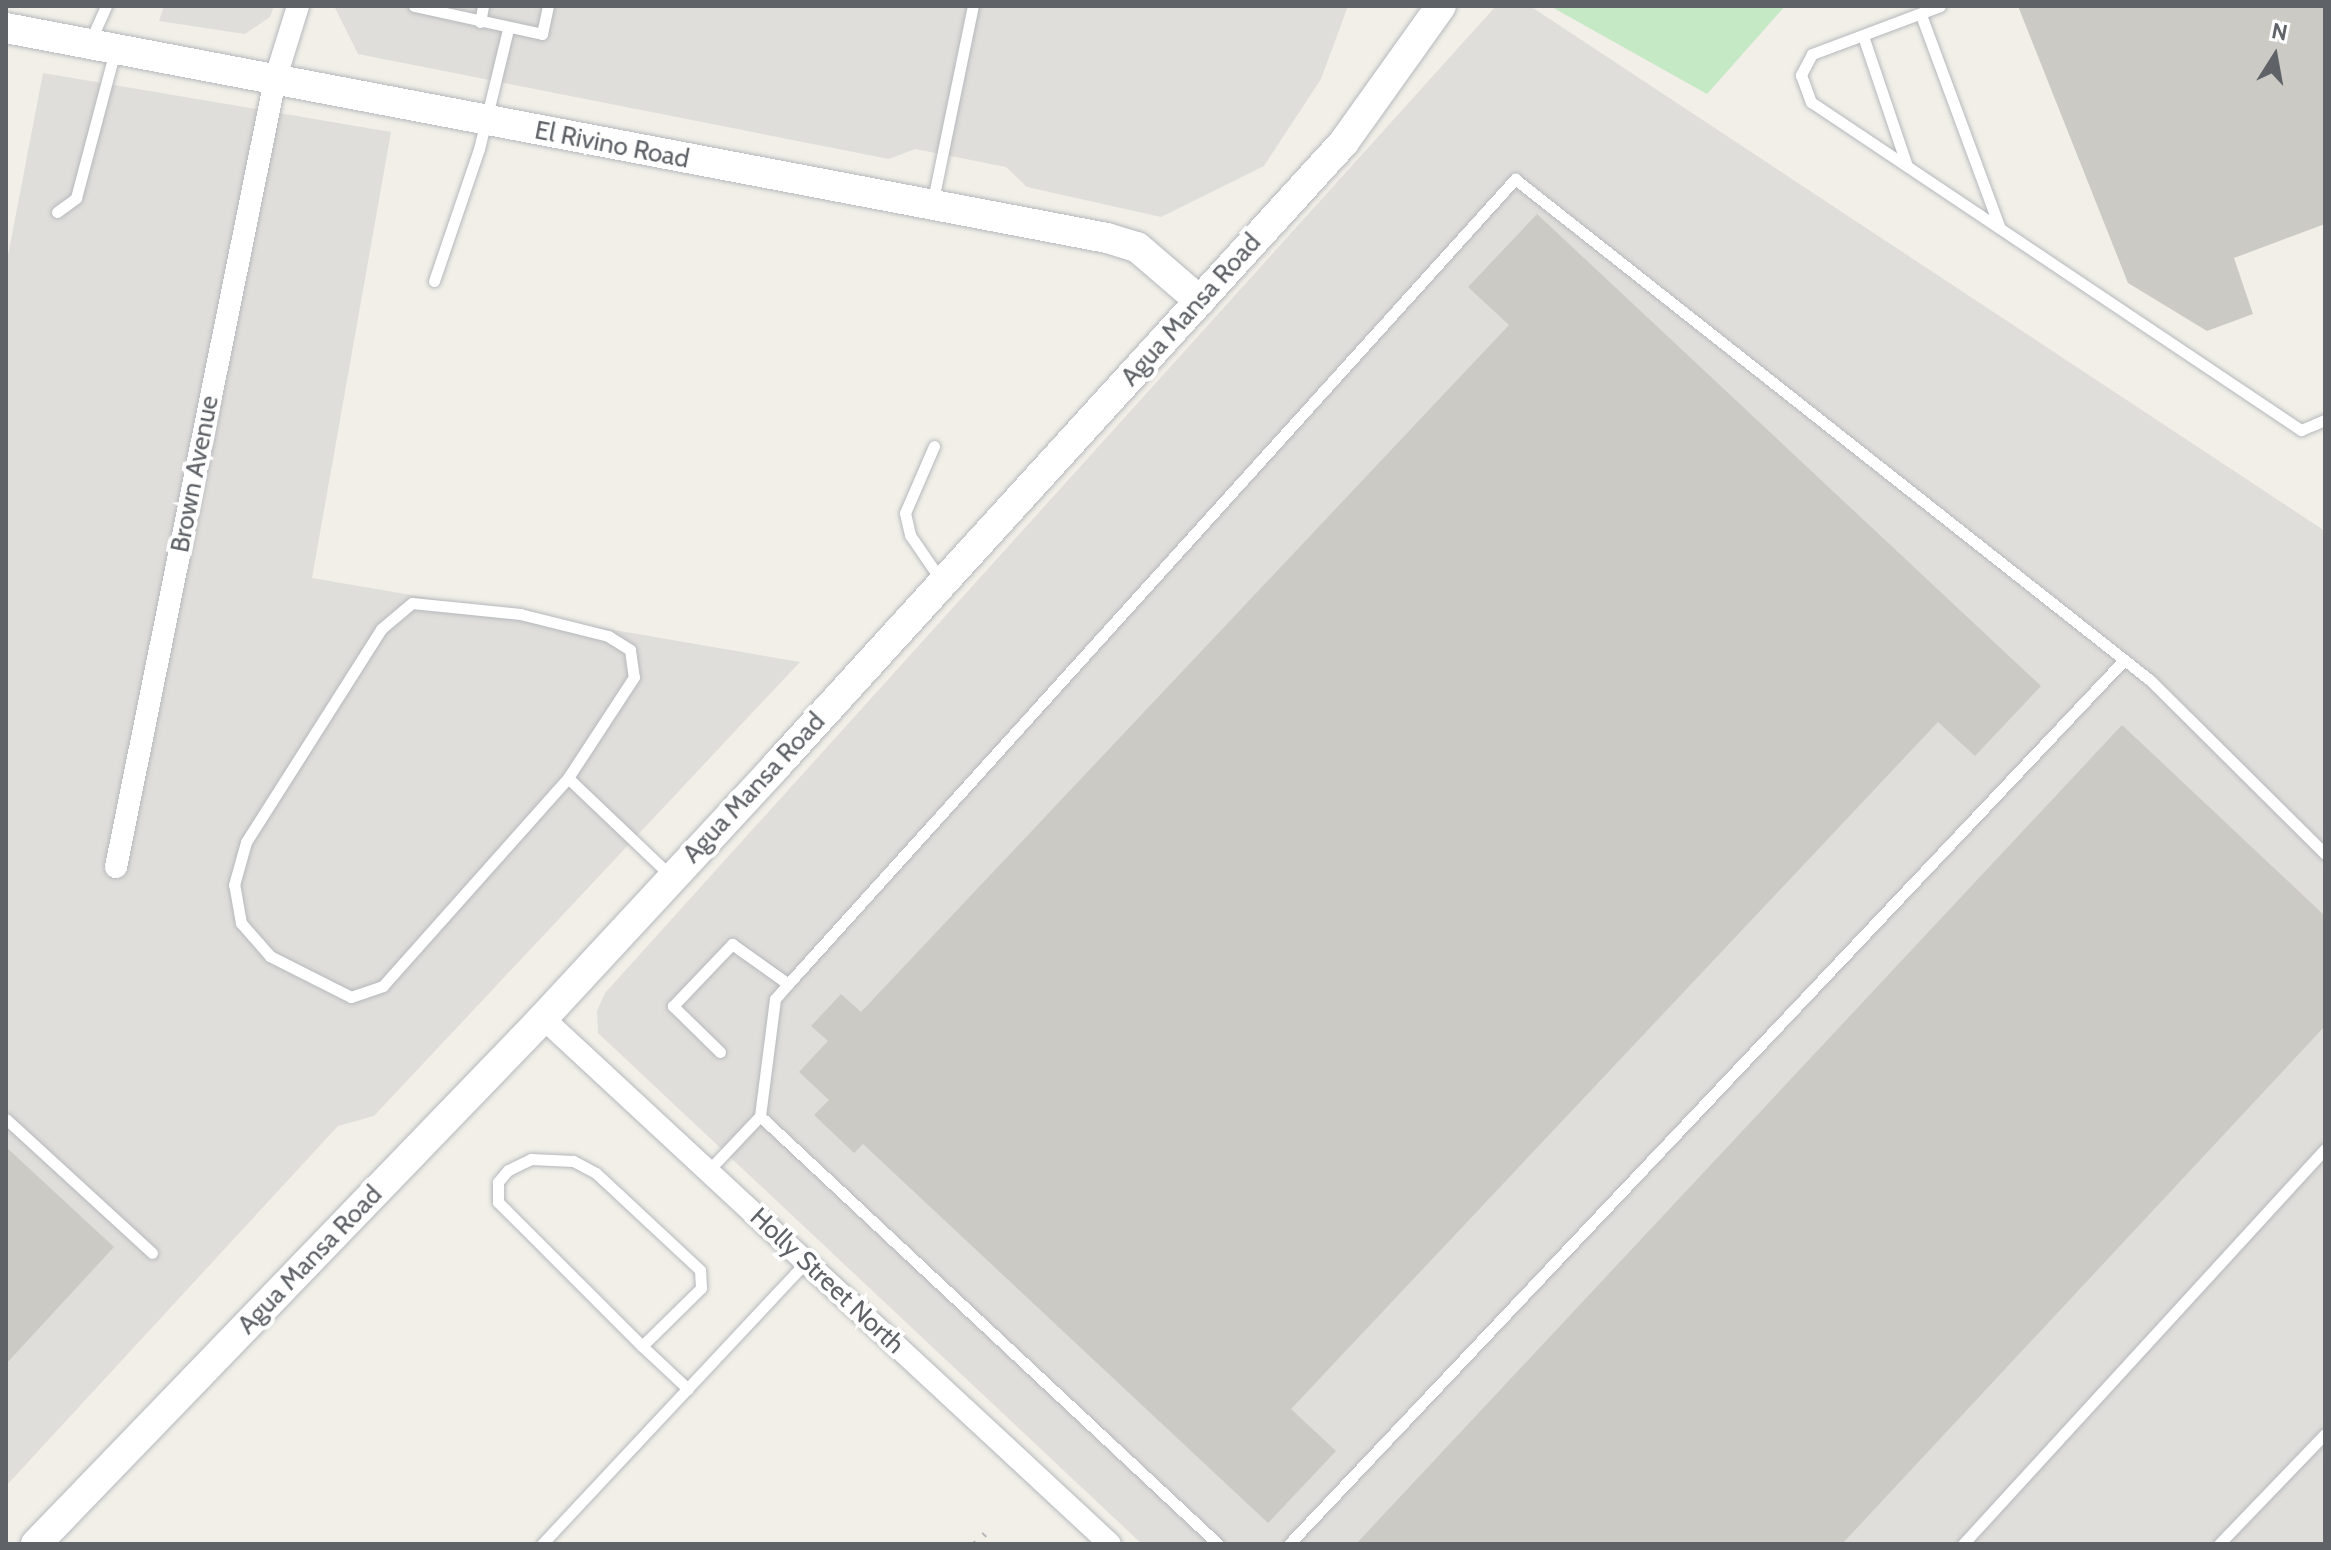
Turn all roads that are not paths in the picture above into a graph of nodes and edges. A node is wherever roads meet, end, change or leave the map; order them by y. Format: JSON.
{"nodes":[{"id":1,"x":106,"y":6,"type":"edge"},
{"id":2,"x":298,"y":6,"type":"edge"},
{"id":3,"x":414,"y":6,"type":"edge"},
{"id":4,"x":483,"y":6,"type":"edge"},
{"id":5,"x":548,"y":6,"type":"edge"},
{"id":6,"x":973,"y":6,"type":"edge"},
{"id":7,"x":1441,"y":6,"type":"edge"},
{"id":8,"x":1940,"y":6,"type":"edge"},
{"id":9,"x":1921,"y":15,"type":"junction"},
{"id":10,"x":480,"y":22,"type":"junction"},
{"id":11,"x":6,"y":28,"type":"edge"},
{"id":12,"x":508,"y":29,"type":"junction"},
{"id":13,"x":1863,"y":36,"type":"junction"},
{"id":14,"x":102,"y":47,"type":"junction"},
{"id":15,"x":275,"y":80,"type":"junction"},
{"id":16,"x":484,"y":121,"type":"junction"},
{"id":17,"x":1907,"y":166,"type":"junction"},
{"id":18,"x":932,"y":205,"type":"junction"},
{"id":19,"x":57,"y":212,"type":"dead end"},
{"id":20,"x":2000,"y":228,"type":"junction"},
{"id":21,"x":434,"y":281,"type":"dead end"},
{"id":22,"x":1200,"y":301,"type":"junction"},
{"id":23,"x":2325,"y":420,"type":"edge"},
{"id":24,"x":934,"y":446,"type":"dead end"},
{"id":25,"x":943,"y":583,"type":"junction"},
{"id":26,"x":2124,"y":660,"type":"junction"},
{"id":27,"x":568,"y":778,"type":"junction"},
{"id":28,"x":2325,"y":854,"type":"edge"},
{"id":29,"x":116,"y":867,"type":"dead end"},
{"id":30,"x":671,"y":876,"type":"junction"},
{"id":31,"x":788,"y":984,"type":"junction"},
{"id":32,"x":543,"y":1018,"type":"junction"},
{"id":33,"x":720,"y":1052,"type":"dead end"},
{"id":34,"x":760,"y":1116,"type":"junction"},
{"id":35,"x":6,"y":1119,"type":"edge"},
{"id":36,"x":2325,"y":1149,"type":"edge"},
{"id":37,"x":708,"y":1171,"type":"junction"},
{"id":38,"x":152,"y":1253,"type":"dead end"},
{"id":39,"x":806,"y":1262,"type":"junction"},
{"id":40,"x":642,"y":1346,"type":"junction"},
{"id":41,"x":688,"y":1389,"type":"junction"},
{"id":42,"x":2325,"y":1434,"type":"edge"},
{"id":43,"x":1103,"y":1542,"type":"edge"},
{"id":44,"x":36,"y":1544,"type":"edge"},
{"id":45,"x":542,"y":1544,"type":"edge"},
{"id":46,"x":1218,"y":1544,"type":"edge"},
{"id":47,"x":1289,"y":1544,"type":"edge"},
{"id":48,"x":1963,"y":1544,"type":"edge"},
{"id":49,"x":2219,"y":1544,"type":"edge"}],
"edges":[{"from":1,"to":14,"type":"lane"},
{"from":2,"to":15,"type":"street","name":"Brown Avenue"},
{"from":3,"to":10,"type":"lane"},
{"from":4,"to":10,"type":"lane"},
{"from":5,"to":12,"type":"lane"},
{"from":6,"to":18,"type":"lane"},
{"from":7,"to":22,"type":"main road","name":"Agua Mansa Road"},
{"from":8,"to":9,"type":"lane"},
{"from":9,"to":13,"type":"lane"},
{"from":9,"to":20,"type":"lane"},
{"from":10,"to":12,"type":"lane"},
{"from":11,"to":14,"type":"main road","name":"El Rivino Road"},
{"from":12,"to":16,"type":"lane"},
{"from":13,"to":17,"type":"lane"},
{"from":13,"to":17,"type":"lane"},
{"from":14,"to":15,"type":"main road","name":"El Rivino Road"},
{"from":14,"to":19,"type":"lane"},
{"from":15,"to":16,"type":"main road","name":"El Rivino Road"},
{"from":15,"to":29,"type":"street","name":"Brown Avenue"},
{"from":16,"to":18,"type":"main road","name":"El Rivino Road"},
{"from":16,"to":21,"type":"lane"},
{"from":17,"to":20,"type":"lane"},
{"from":18,"to":22,"type":"main road","name":"El Rivino Road"},
{"from":20,"to":23,"type":"lane"},
{"from":22,"to":25,"type":"main road","name":"Agua Mansa Road"},
{"from":24,"to":25,"type":"lane"},
{"from":25,"to":30,"type":"main road","name":"Agua Mansa Road"},
{"from":26,"to":28,"type":"lane"},
{"from":26,"to":31,"type":"lane"},
{"from":26,"to":47,"type":"lane"},
{"from":27,"to":27,"type":"lane"},
{"from":27,"to":30,"type":"lane"},
{"from":30,"to":32,"type":"main road","name":"Agua Mansa Road"},
{"from":31,"to":33,"type":"lane"},
{"from":31,"to":34,"type":"lane"},
{"from":32,"to":37,"type":"street","name":"Holly Street North"},
{"from":32,"to":44,"type":"main road","name":"Agua Mansa Road"},
{"from":34,"to":37,"type":"lane"},
{"from":34,"to":46,"type":"lane"},
{"from":35,"to":38,"type":"lane"},
{"from":36,"to":48,"type":"lane"},
{"from":37,"to":39,"type":"street","name":"Holly Street North"},
{"from":39,"to":41,"type":"lane"},
{"from":39,"to":43,"type":"street","name":"Holly Street North"},
{"from":40,"to":40,"type":"lane"},
{"from":40,"to":41,"type":"lane"},
{"from":41,"to":45,"type":"lane"},
{"from":42,"to":49,"type":"lane"}]}
